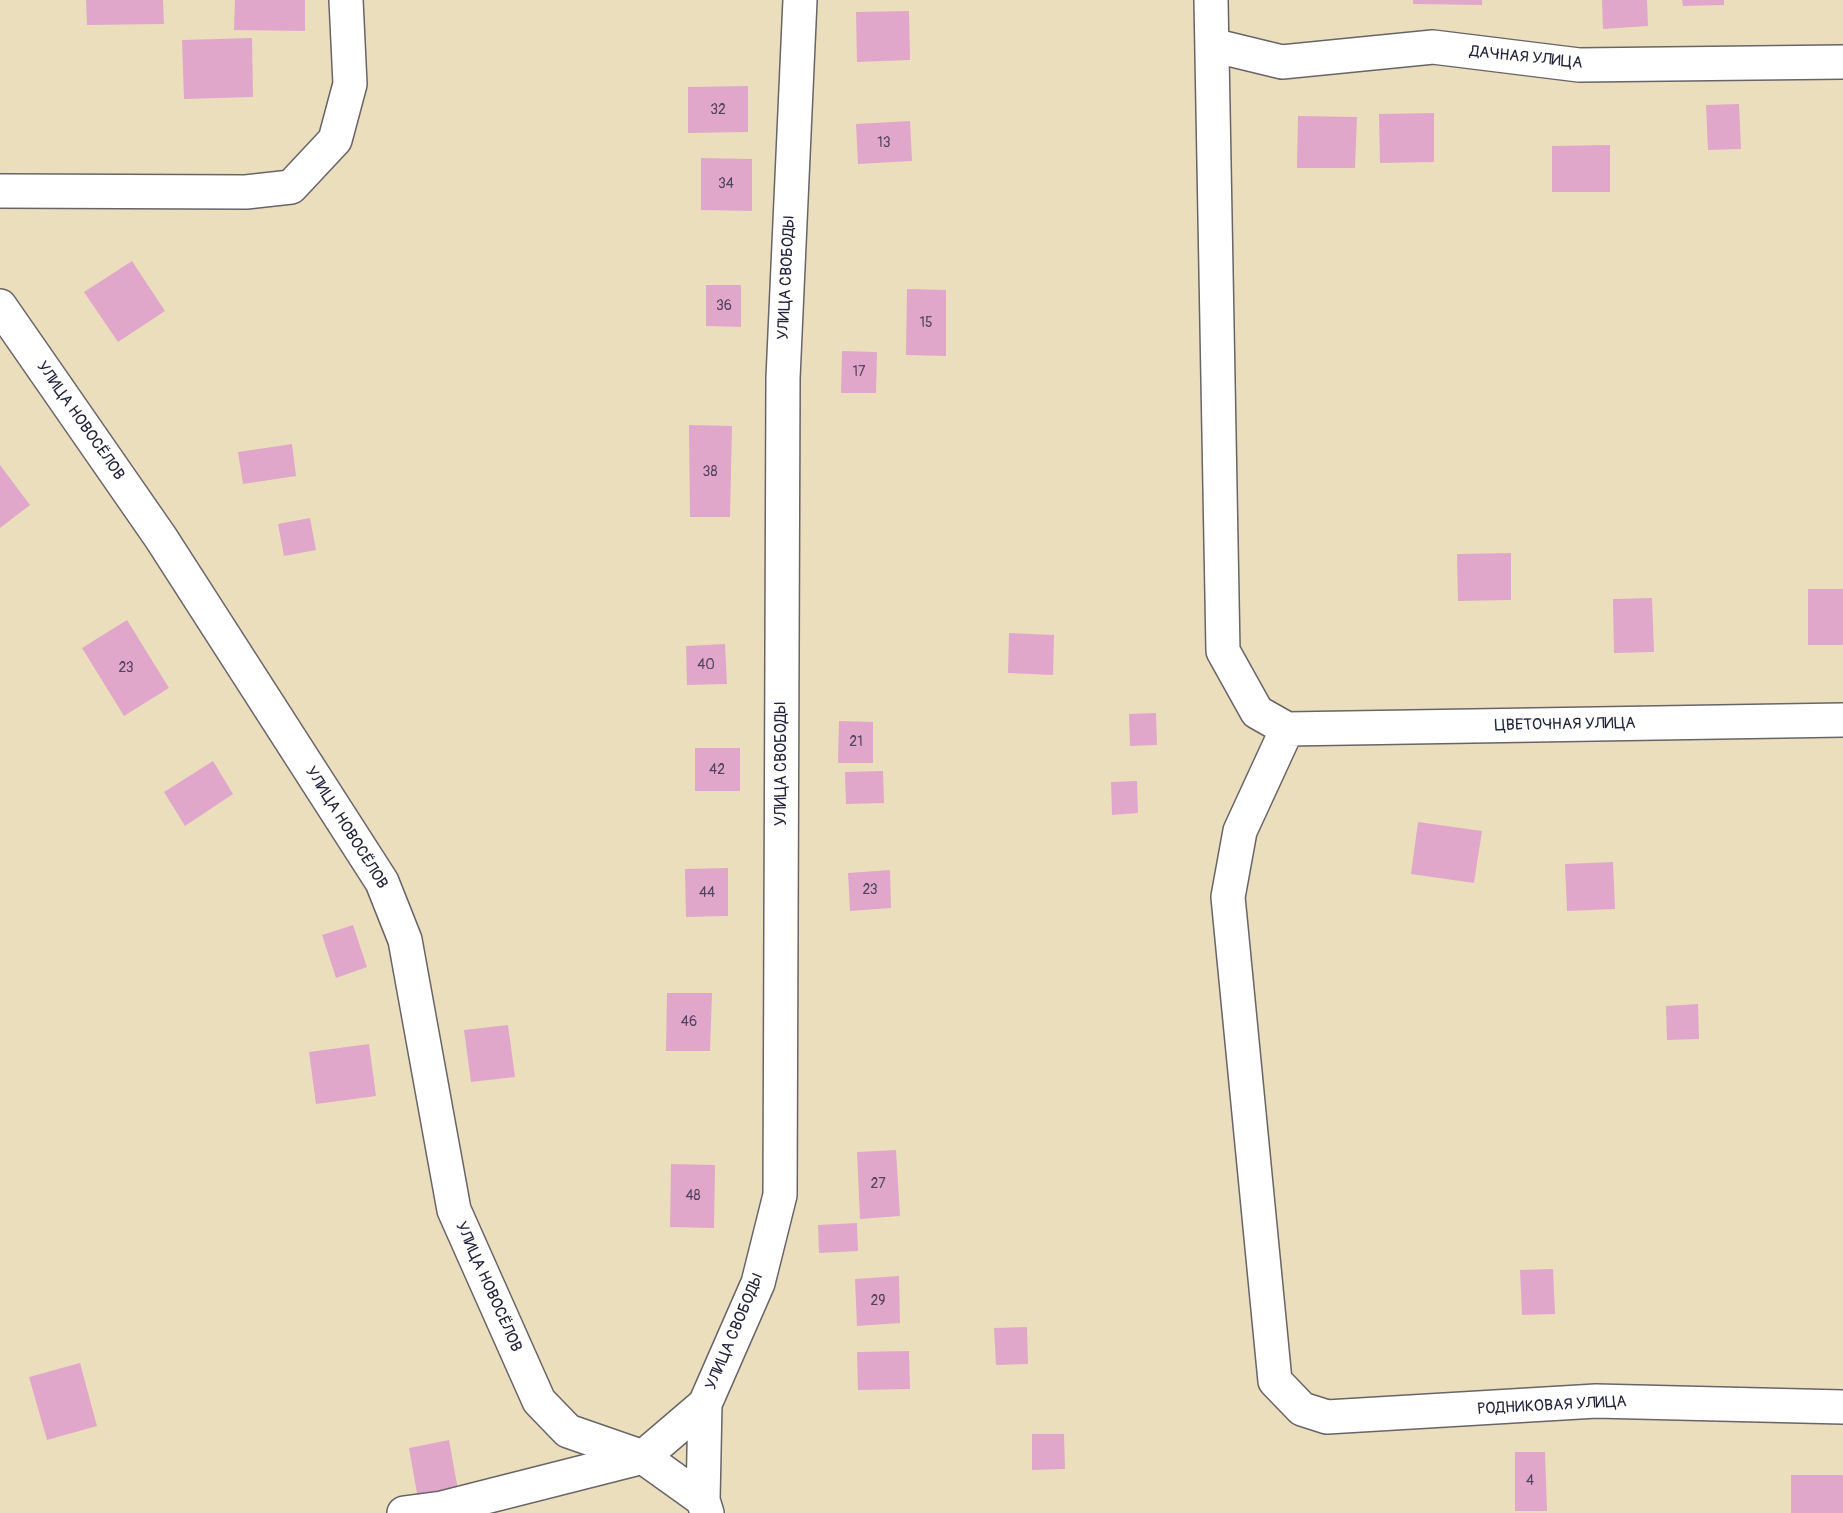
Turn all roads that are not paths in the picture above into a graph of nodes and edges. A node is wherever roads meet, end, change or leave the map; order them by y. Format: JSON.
{"nodes":[{"id":1,"x":346,"y":0,"type":"edge"},
{"id":2,"x":800,"y":0,"type":"edge"},
{"id":3,"x":1211,"y":0,"type":"edge"},
{"id":4,"x":1212,"y":45,"type":"junction"},
{"id":5,"x":1843,"y":62,"type":"edge"},
{"id":6,"x":0,"y":191,"type":"edge"},
{"id":7,"x":0,"y":306,"type":"edge"},
{"id":8,"x":1843,"y":720,"type":"edge"},
{"id":9,"x":1287,"y":729,"type":"junction"},
{"id":10,"x":705,"y":1404,"type":"junction"},
{"id":11,"x":1843,"y":1407,"type":"edge"},
{"id":12,"x":643,"y":1458,"type":"junction"},
{"id":13,"x":705,"y":1507,"type":"edge"},
{"id":14,"x":404,"y":1513,"type":"edge"}],
"edges":[{"from":1,"to":6,"type":"street"},
{"from":2,"to":10,"type":"street","name":"УЛИЦА СВОБОДЫ"},
{"from":3,"to":4,"type":"street"},
{"from":4,"to":5,"type":"street","name":"ДАЧНАЯ УЛИЦА"},
{"from":4,"to":9,"type":"street"},
{"from":7,"to":12,"type":"street","name":"УЛИЦА НОВОСЁЛОВ"},
{"from":8,"to":9,"type":"street","name":"ЦВЕТОЧНАЯ УЛИЦА"},
{"from":9,"to":11,"type":"street","name":"РОДНИКОВАЯ УЛИЦА"},
{"from":10,"to":12,"type":"street"},
{"from":10,"to":13,"type":"street","name":"УЛИЦА СВОБОДЫ"},
{"from":12,"to":13,"type":"street","name":"УЛИЦА НОВОСЁЛОВ"},
{"from":12,"to":14,"type":"street"}]}
